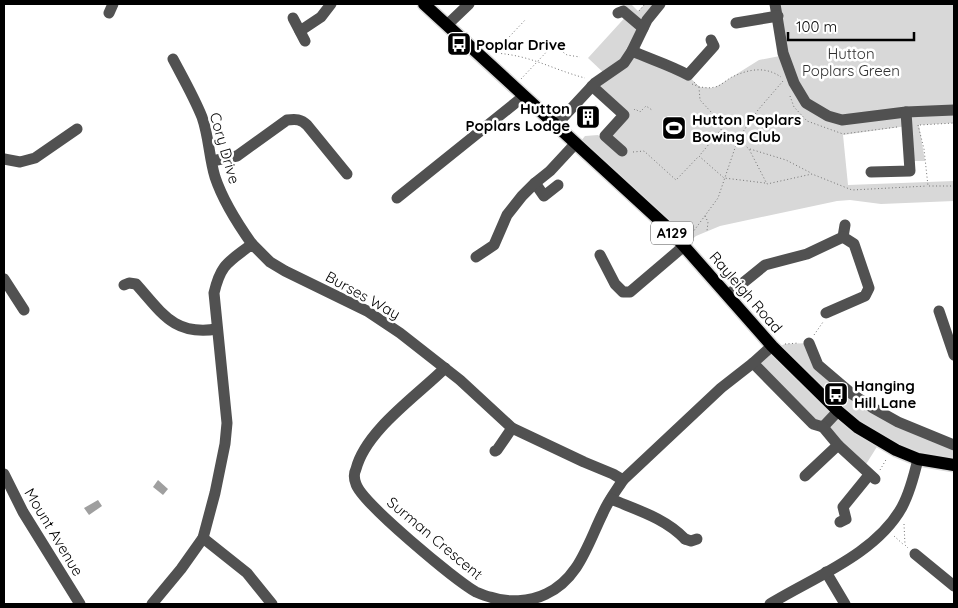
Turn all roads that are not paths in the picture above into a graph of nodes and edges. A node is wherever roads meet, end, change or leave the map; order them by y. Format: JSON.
{"nodes":[{"id":1,"x":331,"y":4,"type":"edge"},
{"id":2,"x":424,"y":4,"type":"edge"},
{"id":3,"x":469,"y":4,"type":"edge"},
{"id":4,"x":660,"y":4,"type":"edge"},
{"id":5,"x":775,"y":4,"type":"edge"},
{"id":6,"x":618,"y":13,"type":"dead end"},
{"id":7,"x":778,"y":16,"type":"junction"},
{"id":8,"x":293,"y":18,"type":"dead end"},
{"id":9,"x":446,"y":24,"type":"junction"},
{"id":10,"x":736,"y":24,"type":"dead end"},
{"id":11,"x":643,"y":28,"type":"junction"},
{"id":12,"x":711,"y":40,"type":"dead end"},
{"id":13,"x":632,"y":51,"type":"junction"},
{"id":14,"x":172,"y":59,"type":"dead end"},
{"id":15,"x":594,"y":84,"type":"junction"},
{"id":16,"x":524,"y":96,"type":"junction"},
{"id":17,"x":954,"y":110,"type":"edge"},
{"id":18,"x":906,"y":112,"type":"junction"},
{"id":19,"x":556,"y":125,"type":"junction"},
{"id":20,"x":77,"y":129,"type":"dead end"},
{"id":21,"x":575,"y":144,"type":"junction"},
{"id":22,"x":622,"y":151,"type":"road end"},
{"id":23,"x":4,"y":159,"type":"edge"},
{"id":24,"x":212,"y":161,"type":"junction"},
{"id":25,"x":871,"y":172,"type":"dead end"},
{"id":26,"x":347,"y":174,"type":"dead end"},
{"id":27,"x":535,"y":183,"type":"junction"},
{"id":28,"x":558,"y":185,"type":"dead end"},
{"id":29,"x":397,"y":198,"type":"dead end"},
{"id":30,"x":845,"y":225,"type":"dead end"},
{"id":31,"x":843,"y":237,"type":"junction"},
{"id":32,"x":252,"y":244,"type":"junction"},
{"id":33,"x":684,"y":246,"type":"junction"},
{"id":34,"x":600,"y":255,"type":"dead end"},
{"id":35,"x":476,"y":257,"type":"dead end"},
{"id":36,"x":4,"y":279,"type":"edge"},
{"id":37,"x":124,"y":285,"type":"dead end"},
{"id":38,"x":728,"y":295,"type":"junction"},
{"id":39,"x":24,"y":310,"type":"dead end"},
{"id":40,"x":939,"y":311,"type":"dead end"},
{"id":41,"x":826,"y":313,"type":"dead end"},
{"id":42,"x":217,"y":330,"type":"junction"},
{"id":43,"x":951,"y":332,"type":"edge"},
{"id":44,"x":809,"y":343,"type":"dead end"},
{"id":45,"x":772,"y":346,"type":"junction"},
{"id":46,"x":954,"y":355,"type":"edge"},
{"id":47,"x":753,"y":363,"type":"junction"},
{"id":48,"x":445,"y":368,"type":"junction"},
{"id":49,"x":838,"y":411,"type":"junction"},
{"id":50,"x":823,"y":427,"type":"junction"},
{"id":51,"x":512,"y":428,"type":"junction"},
{"id":52,"x":954,"y":432,"type":"edge"},
{"id":53,"x":838,"y":444,"type":"junction"},
{"id":54,"x":952,"y":444,"type":"edge"},
{"id":55,"x":498,"y":454,"type":"dead end"},
{"id":56,"x":918,"y":460,"type":"junction"},
{"id":57,"x":954,"y":465,"type":"edge"},
{"id":58,"x":4,"y":474,"type":"edge"},
{"id":59,"x":805,"y":476,"type":"dead end"},
{"id":60,"x":623,"y":480,"type":"junction"},
{"id":61,"x":611,"y":499,"type":"junction"},
{"id":62,"x":840,"y":522,"type":"dead end"},
{"id":63,"x":203,"y":538,"type":"junction"},
{"id":64,"x":697,"y":539,"type":"dead end"},
{"id":65,"x":915,"y":554,"type":"road end"},
{"id":66,"x":826,"y":572,"type":"junction"},
{"id":67,"x":954,"y":586,"type":"edge"},
{"id":68,"x":80,"y":604,"type":"edge"},
{"id":69,"x":152,"y":604,"type":"edge"},
{"id":70,"x":272,"y":604,"type":"edge"},
{"id":71,"x":770,"y":604,"type":"edge"},
{"id":72,"x":845,"y":604,"type":"edge"}],
"edges":[{"from":1,"to":8,"type":"street"},
{"from":2,"to":9,"type":"main road","name":"Rayleigh Road","number":"A129"},
{"from":3,"to":9,"type":"street"},
{"from":4,"to":11,"type":"street"},
{"from":5,"to":7,"type":"street"},
{"from":6,"to":11,"type":"street"},
{"from":7,"to":10,"type":"street"},
{"from":7,"to":18,"type":"street"},
{"from":9,"to":16,"type":"main road","name":"Rayleigh Road","number":"A129"},
{"from":11,"to":13,"type":"street"},
{"from":12,"to":13,"type":"street"},
{"from":13,"to":15,"type":"street"},
{"from":14,"to":24,"type":"street","name":"Cory Drive"},
{"from":15,"to":19,"type":"street"},
{"from":15,"to":22,"type":"street"},
{"from":16,"to":19,"type":"main road","name":"Rayleigh Road","number":"A129"},
{"from":16,"to":29,"type":"street"},
{"from":17,"to":18,"type":"street"},
{"from":18,"to":25,"type":"street"},
{"from":19,"to":21,"type":"main road","name":"Rayleigh Road","number":"A129"},
{"from":20,"to":23,"type":"street"},
{"from":21,"to":27,"type":"street"},
{"from":21,"to":33,"type":"main road","name":"Rayleigh Road","number":"A129"},
{"from":24,"to":26,"type":"street"},
{"from":24,"to":32,"type":"street","name":"Cory Drive"},
{"from":27,"to":28,"type":"street"},
{"from":27,"to":35,"type":"street"},
{"from":30,"to":31,"type":"street"},
{"from":31,"to":38,"type":"street"},
{"from":31,"to":41,"type":"street"},
{"from":32,"to":42,"type":"street"},
{"from":32,"to":48,"type":"street","name":"Burses Way"},
{"from":33,"to":34,"type":"street"},
{"from":33,"to":38,"type":"main road","name":"Rayleigh Road","number":"A129"},
{"from":36,"to":39,"type":"street"},
{"from":37,"to":42,"type":"street"},
{"from":38,"to":45,"type":"main road","name":"Rayleigh Road","number":"A129"},
{"from":40,"to":43,"type":"street"},
{"from":42,"to":63,"type":"street"},
{"from":43,"to":46,"type":"street"},
{"from":44,"to":54,"type":"street"},
{"from":45,"to":47,"type":"street"},
{"from":45,"to":49,"type":"main road","name":"Rayleigh Road","number":"A129"},
{"from":47,"to":50,"type":"street"},
{"from":47,"to":60,"type":"street"},
{"from":48,"to":51,"type":"street","name":"Burses Way"},
{"from":48,"to":61,"type":"street","name":"Surman Crescent"},
{"from":49,"to":50,"type":"street"},
{"from":49,"to":56,"type":"main road","name":"Rayleigh Road","number":"A129"},
{"from":50,"to":53,"type":"street"},
{"from":51,"to":55,"type":"street"},
{"from":51,"to":60,"type":"street","name":"Burses Way"},
{"from":52,"to":54,"type":"street"},
{"from":53,"to":59,"type":"street"},
{"from":53,"to":62,"type":"street"},
{"from":56,"to":57,"type":"main road","name":"Rayleigh Road","number":"A129"},
{"from":56,"to":66,"type":"street"},
{"from":58,"to":68,"type":"street","name":"Mount Avenue"},
{"from":60,"to":61,"type":"street","name":"Surman Crescent"},
{"from":61,"to":64,"type":"street"},
{"from":63,"to":69,"type":"street"},
{"from":63,"to":70,"type":"street"},
{"from":65,"to":67,"type":"street"},
{"from":66,"to":71,"type":"street"},
{"from":66,"to":72,"type":"street"}]}
